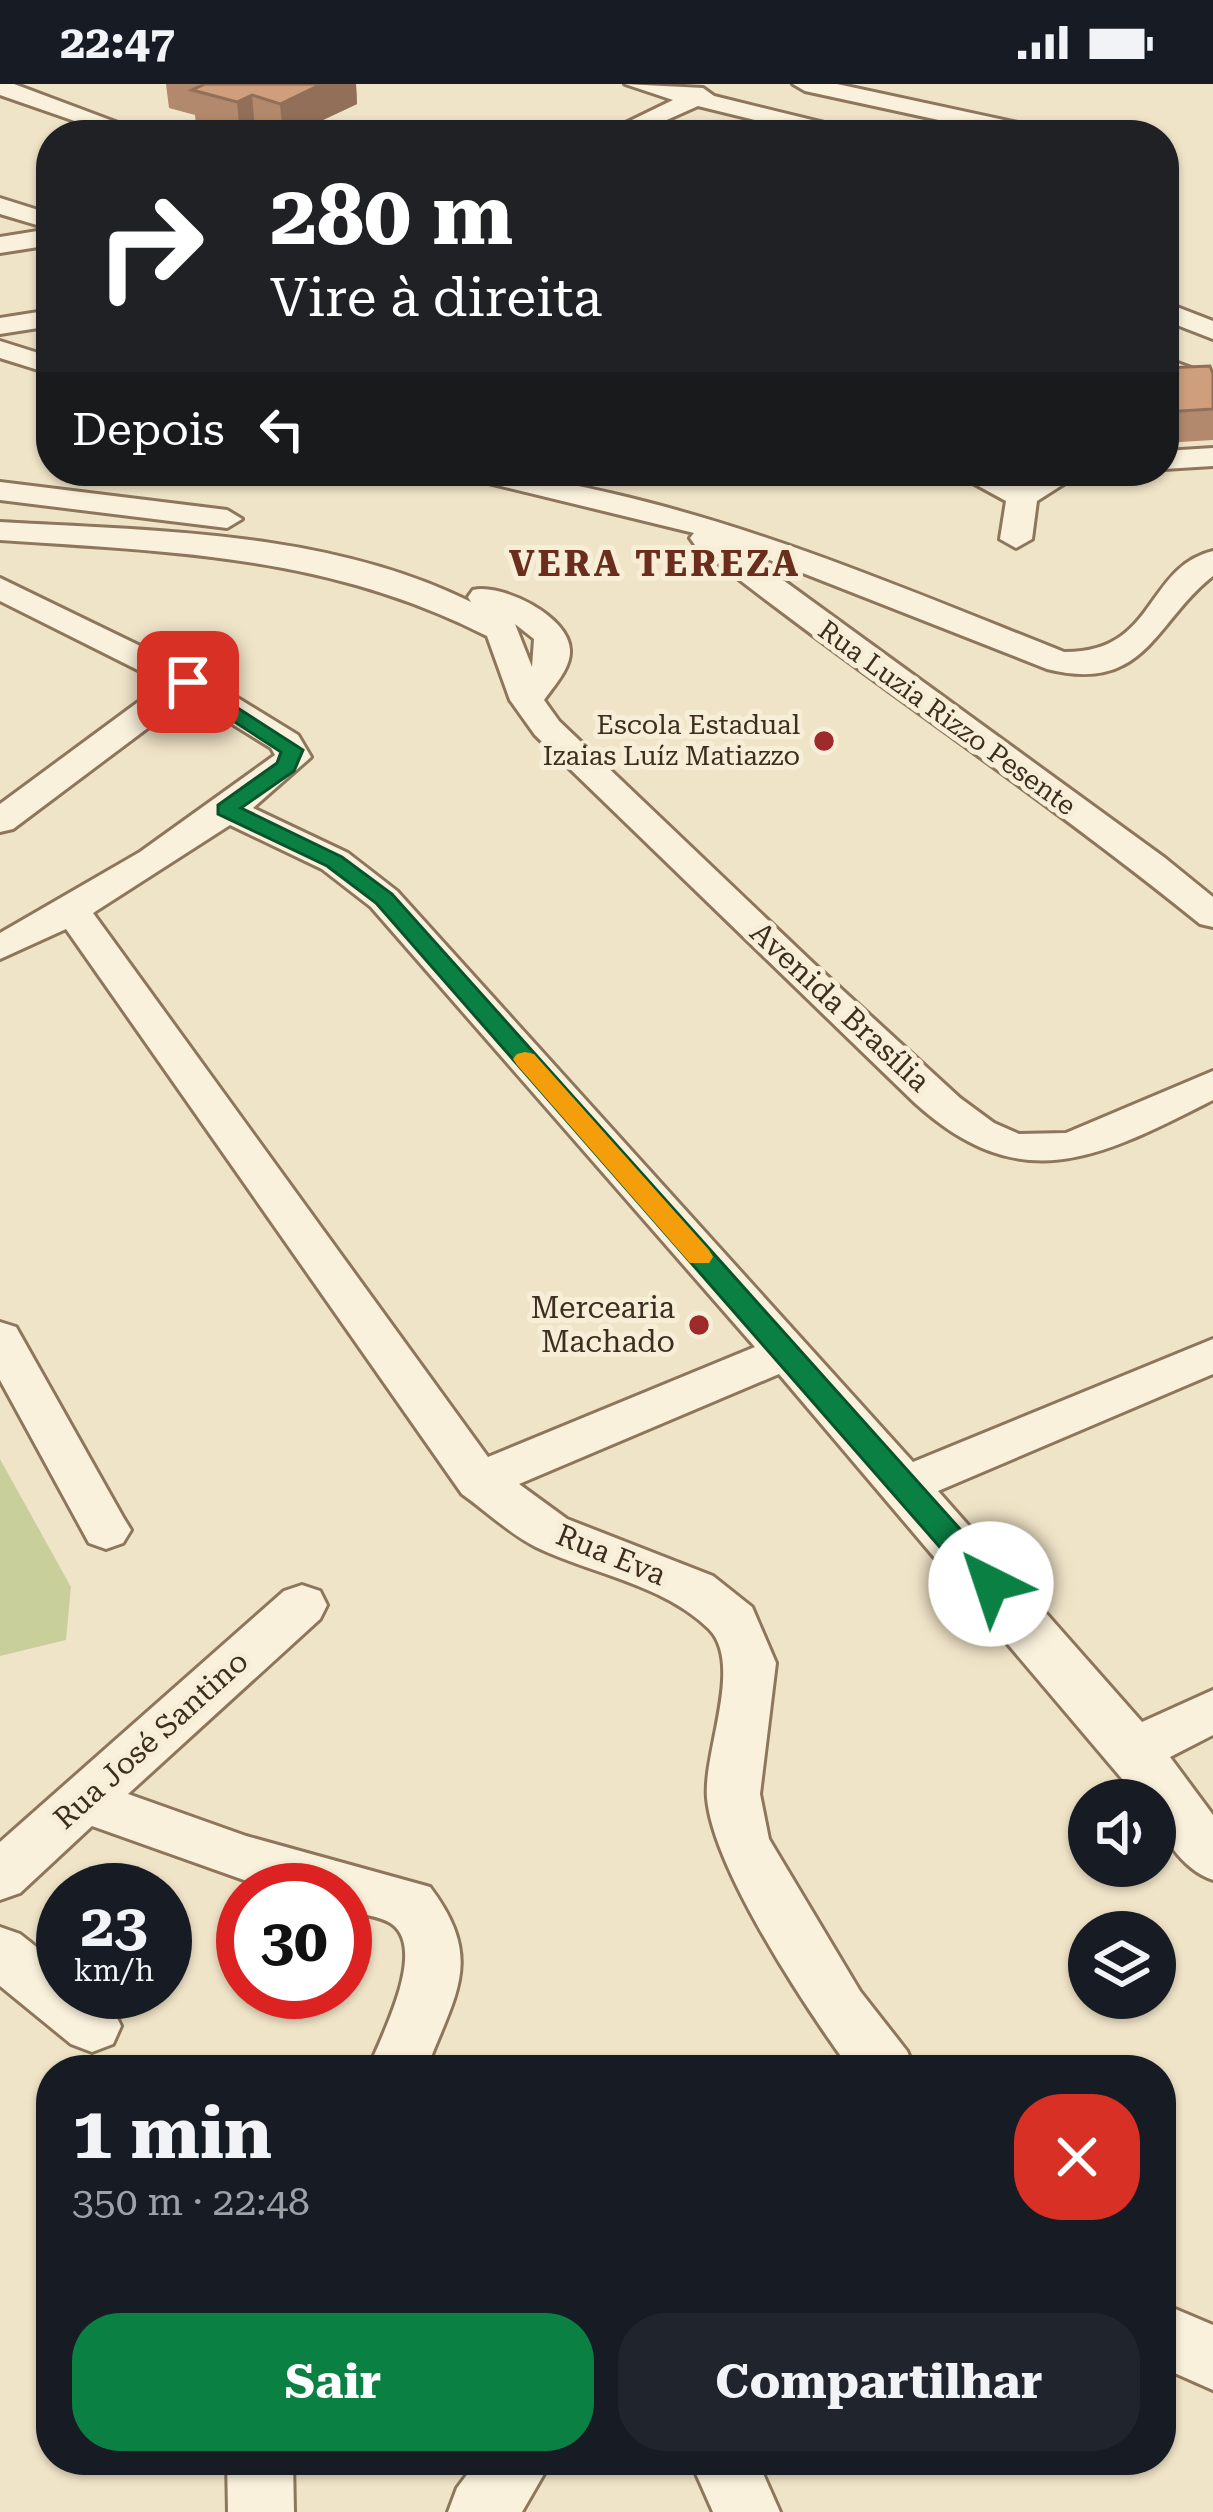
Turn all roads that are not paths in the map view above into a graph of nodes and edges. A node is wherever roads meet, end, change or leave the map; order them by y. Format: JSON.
{"nodes":[{"id":1,"x":637,"y":84,"type":"edge"},
{"id":2,"x":723,"y":84,"type":"edge"},
{"id":3,"x":805,"y":84,"type":"edge"},
{"id":4,"x":914,"y":84,"type":"edge"},
{"id":5,"x":0,"y":87,"type":"edge"},
{"id":6,"x":698,"y":98,"type":"junction"},
{"id":7,"x":880,"y":101,"type":"junction"},
{"id":8,"x":958,"y":116,"type":"junction"},
{"id":9,"x":95,"y":120,"type":"edge"},
{"id":10,"x":647,"y":120,"type":"edge"},
{"id":11,"x":785,"y":120,"type":"edge"},
{"id":12,"x":951,"y":120,"type":"edge"},
{"id":13,"x":975,"y":120,"type":"edge"},
{"id":14,"x":0,"y":206,"type":"edge"},
{"id":15,"x":36,"y":217,"type":"edge"},
{"id":16,"x":36,"y":239,"type":"edge"},
{"id":17,"x":0,"y":244,"type":"edge"},
{"id":18,"x":1179,"y":316,"type":"edge"},
{"id":19,"x":36,"y":320,"type":"edge"},
{"id":20,"x":0,"y":326,"type":"edge"},
{"id":21,"x":1213,"y":331,"type":"edge"},
{"id":22,"x":0,"y":349,"type":"edge"},
{"id":23,"x":36,"y":361,"type":"edge"},
{"id":24,"x":1179,"y":372,"type":"edge"},
{"id":25,"x":1213,"y":386,"type":"edge"},
{"id":26,"x":1213,"y":457,"type":"edge"},
{"id":27,"x":0,"y":459,"type":"edge"},
{"id":28,"x":1179,"y":459,"type":"edge"},
{"id":29,"x":36,"y":477,"type":"edge"},
{"id":30,"x":55,"y":486,"type":"edge"},
{"id":31,"x":540,"y":486,"type":"edge"},
{"id":32,"x":998,"y":486,"type":"edge"},
{"id":33,"x":1042,"y":486,"type":"edge"},
{"id":34,"x":0,"y":491,"type":"edge"},
{"id":35,"x":1022,"y":497,"type":"junction"},
{"id":36,"x":84,"y":500,"type":"junction"},
{"id":37,"x":682,"y":519,"type":"junction"},
{"id":38,"x":0,"y":531,"type":"edge"},
{"id":39,"x":1016,"y":539,"type":"dead end"},
{"id":40,"x":1213,"y":560,"type":"edge"},
{"id":41,"x":843,"y":576,"type":"junction"},
{"id":42,"x":2,"y":591,"type":"edge"},
{"id":43,"x":773,"y":593,"type":"junction"},
{"id":44,"x":513,"y":623,"type":"junction"},
{"id":45,"x":188,"y":682,"type":"junction"},
{"id":46,"x":226,"y":809,"type":"junction"},
{"id":47,"x":0,"y":821,"type":"edge"},
{"id":48,"x":1147,"y":861,"type":"junction"},
{"id":49,"x":1213,"y":872,"type":"edge"},
{"id":50,"x":1213,"y":904,"type":"edge"},
{"id":51,"x":72,"y":910,"type":"junction"},
{"id":52,"x":1213,"y":916,"type":"edge"},
{"id":53,"x":0,"y":947,"type":"edge"},
{"id":54,"x":1213,"y":1084,"type":"edge"},
{"id":55,"x":0,"y":1338,"type":"edge"},
{"id":56,"x":784,"y":1353,"type":"junction"},
{"id":57,"x":1213,"y":1355,"type":"edge"},
{"id":58,"x":479,"y":1481,"type":"junction"},
{"id":59,"x":905,"y":1485,"type":"junction"},
{"id":60,"x":106,"y":1531,"type":"dead end"},
{"id":61,"x":302,"y":1605,"type":"dead end"},
{"id":62,"x":1213,"y":1712,"type":"edge"},
{"id":63,"x":1133,"y":1750,"type":"junction"},
{"id":64,"x":83,"y":1800,"type":"junction"},
{"id":65,"x":1213,"y":1857,"type":"edge"},
{"id":66,"x":0,"y":1876,"type":"edge"},
{"id":67,"x":0,"y":1952,"type":"edge"},
{"id":68,"x":92,"y":2026,"type":"dead end"},
{"id":69,"x":403,"y":2055,"type":"edge"},
{"id":70,"x":875,"y":2055,"type":"edge"},
{"id":71,"x":1176,"y":2341,"type":"edge"},
{"id":72,"x":1213,"y":2358,"type":"edge"},
{"id":73,"x":261,"y":2475,"type":"edge"},
{"id":74,"x":508,"y":2475,"type":"edge"},
{"id":75,"x":730,"y":2475,"type":"edge"},
{"id":76,"x":262,"y":2512,"type":"edge"},
{"id":77,"x":481,"y":2512,"type":"edge"},
{"id":78,"x":747,"y":2512,"type":"edge"}],
"edges":[{"from":1,"to":6,"type":"street"},
{"from":2,"to":6,"type":"street"},
{"from":3,"to":7,"type":"street"},
{"from":4,"to":7,"type":"street"},
{"from":5,"to":9,"type":"street"},
{"from":6,"to":10,"type":"street"},
{"from":6,"to":11,"type":"street"},
{"from":7,"to":8,"type":"street"},
{"from":8,"to":12,"type":"street"},
{"from":8,"to":13,"type":"street"},
{"from":14,"to":15,"type":"street"},
{"from":16,"to":17,"type":"street"},
{"from":18,"to":21,"type":"street"},
{"from":19,"to":20,"type":"street"},
{"from":22,"to":23,"type":"street"},
{"from":24,"to":25,"type":"street"},
{"from":26,"to":28,"type":"street"},
{"from":27,"to":29,"type":"street"},
{"from":30,"to":36,"type":"street"},
{"from":31,"to":37,"type":"street"},
{"from":32,"to":35,"type":"street"},
{"from":33,"to":35,"type":"street"},
{"from":34,"to":36,"type":"street"},
{"from":35,"to":39,"type":"street"},
{"from":36,"to":44,"type":"street"},
{"from":37,"to":41,"type":"street"},
{"from":37,"to":43,"type":"street","name":"Rua Luzia Rizzo Pesente"},
{"from":38,"to":44,"type":"street"},
{"from":40,"to":41,"type":"street"},
{"from":41,"to":43,"type":"street"},
{"from":42,"to":45,"type":"street"},
{"from":43,"to":48,"type":"street","name":"Rua Luzia Rizzo Pesente"},
{"from":44,"to":54,"type":"street","name":"Avenida Brasília"},
{"from":45,"to":46,"type":"street"},
{"from":45,"to":47,"type":"street"},
{"from":46,"to":51,"type":"street"},
{"from":46,"to":56,"type":"street"},
{"from":48,"to":49,"type":"street"},
{"from":48,"to":52,"type":"street","name":"Rua Luzia Rizzo Pesente"},
{"from":50,"to":52,"type":"street"},
{"from":51,"to":53,"type":"street"},
{"from":51,"to":58,"type":"street","name":"Rua Eva"},
{"from":55,"to":60,"type":"street"},
{"from":56,"to":58,"type":"street"},
{"from":56,"to":59,"type":"street"},
{"from":57,"to":59,"type":"street"},
{"from":58,"to":70,"type":"street","name":"Rua Eva"},
{"from":59,"to":63,"type":"street"},
{"from":61,"to":64,"type":"street","name":"Rua José Santino"},
{"from":62,"to":63,"type":"street"},
{"from":63,"to":65,"type":"street"},
{"from":64,"to":66,"type":"street","name":"Rua José Santino"},
{"from":64,"to":69,"type":"street"},
{"from":67,"to":68,"type":"street"},
{"from":71,"to":72,"type":"street"},
{"from":73,"to":76,"type":"street"},
{"from":74,"to":77,"type":"street"},
{"from":75,"to":78,"type":"street"}]}
